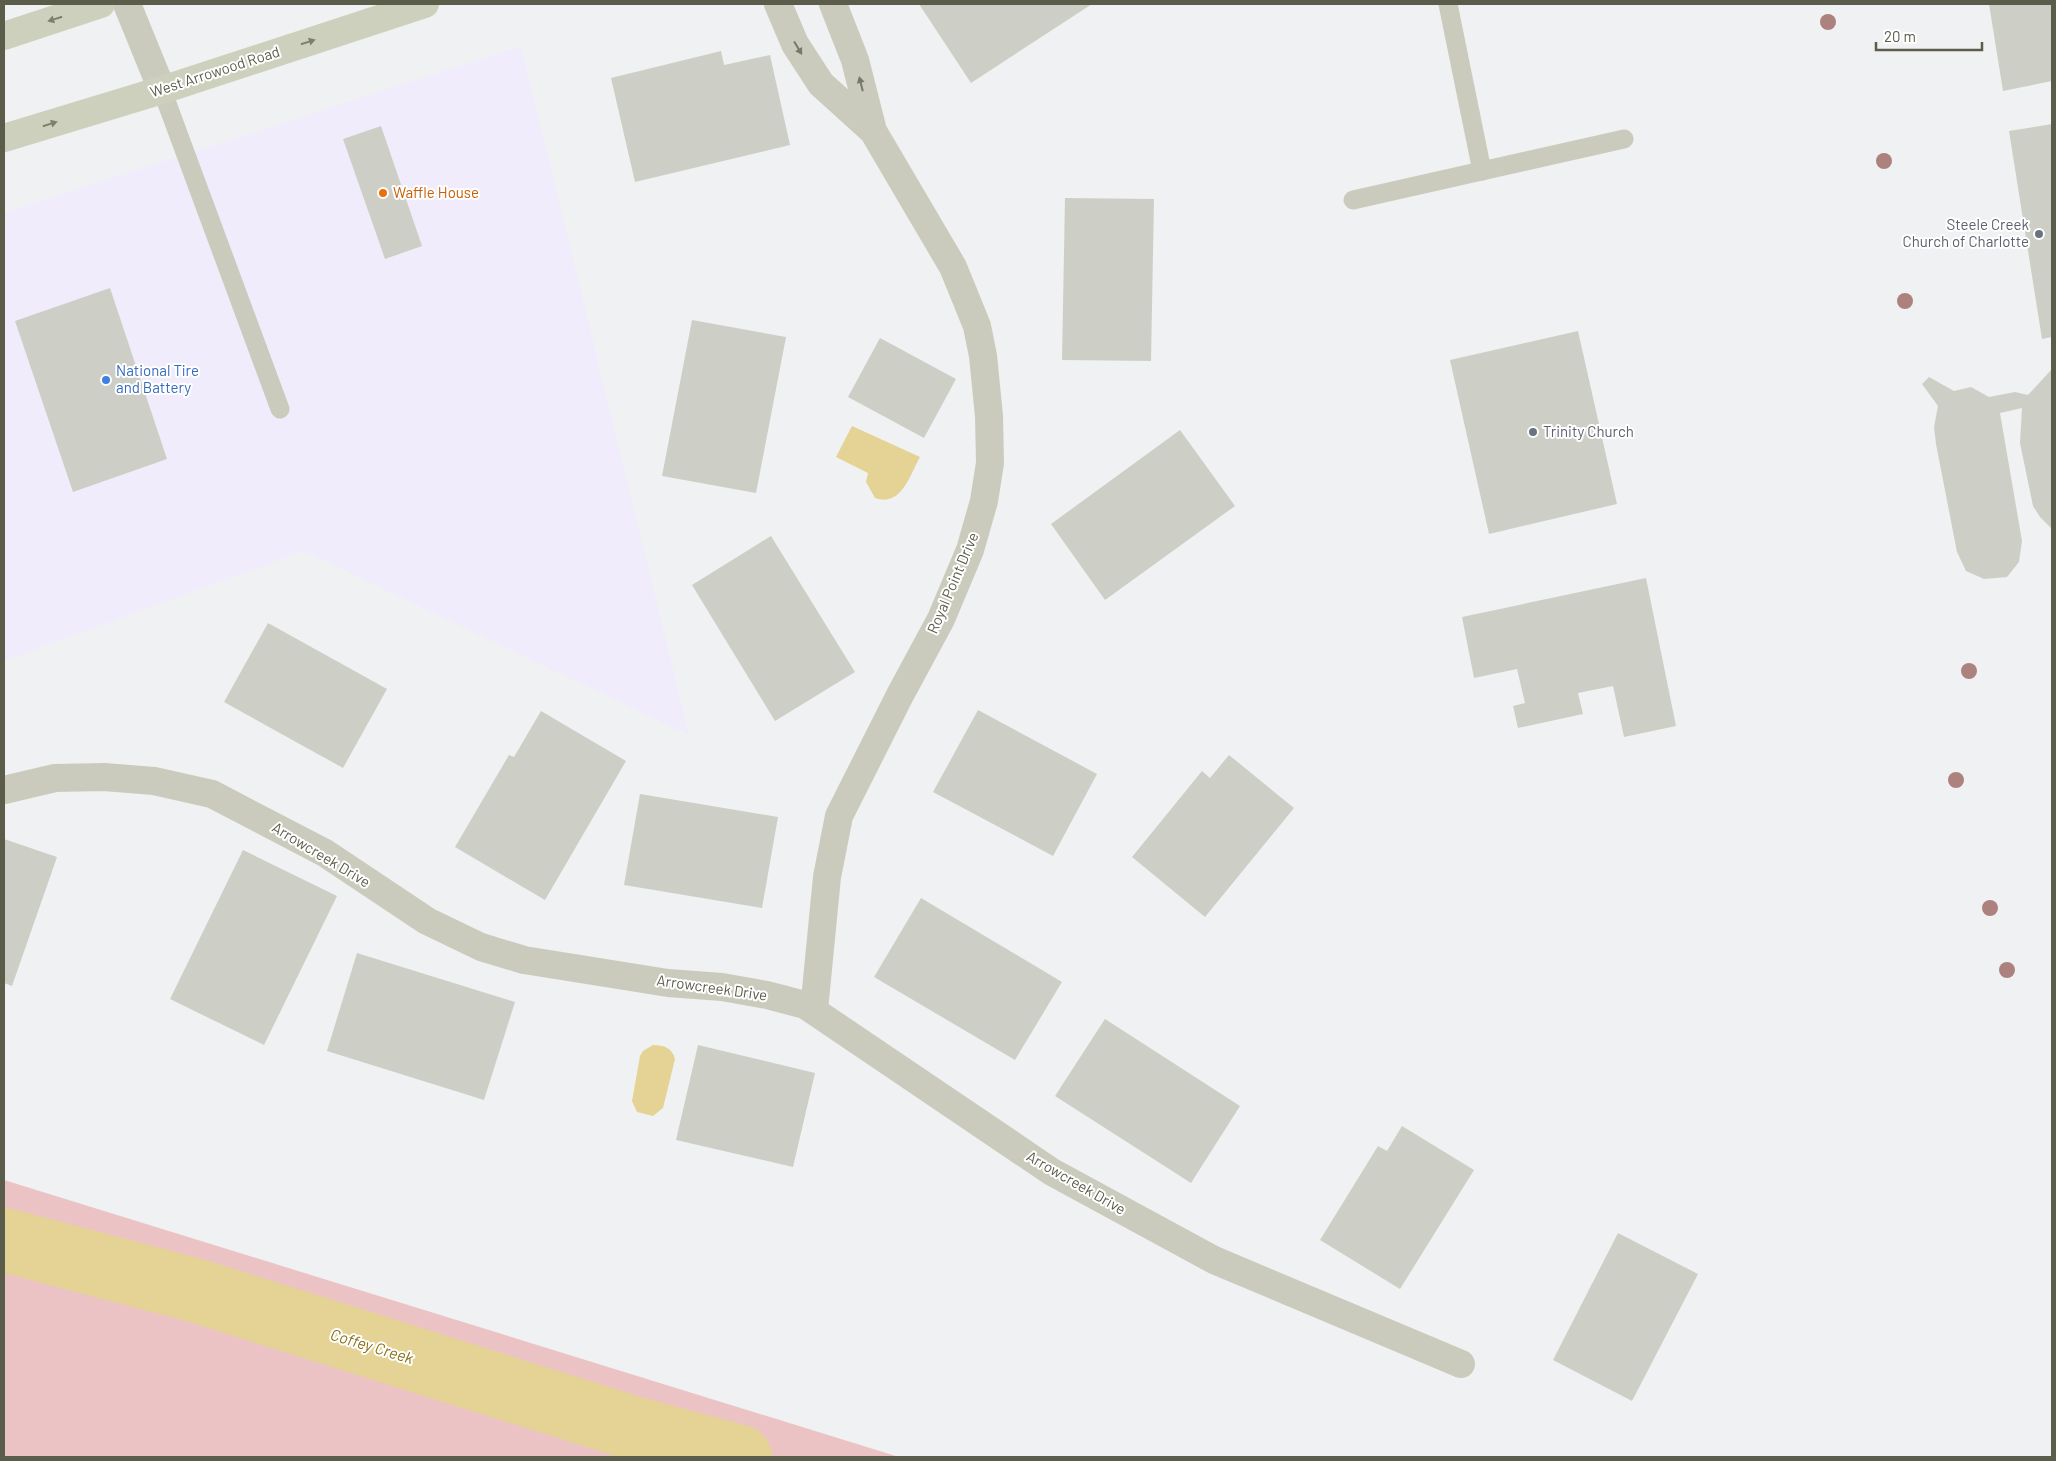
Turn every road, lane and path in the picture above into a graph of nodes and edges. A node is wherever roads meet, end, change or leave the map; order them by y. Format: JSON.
{"nodes":[{"id":1,"x":101,"y":4,"type":"edge"},
{"id":2,"x":127,"y":4,"type":"edge"},
{"id":3,"x":425,"y":4,"type":"edge"},
{"id":4,"x":778,"y":4,"type":"edge"},
{"id":5,"x":833,"y":4,"type":"edge"},
{"id":6,"x":1448,"y":4,"type":"edge"},
{"id":7,"x":4,"y":36,"type":"edge"},
{"id":8,"x":162,"y":90,"type":"junction"},
{"id":9,"x":873,"y":131,"type":"junction"},
{"id":10,"x":4,"y":138,"type":"edge"},
{"id":11,"x":1624,"y":139,"type":"dead end"},
{"id":12,"x":1482,"y":171,"type":"junction"},
{"id":13,"x":1353,"y":200,"type":"dead end"},
{"id":14,"x":280,"y":409,"type":"dead end"},
{"id":15,"x":4,"y":790,"type":"edge"},
{"id":16,"x":814,"y":1010,"type":"junction"},
{"id":17,"x":1461,"y":1364,"type":"dead end"}],
"edges":[{"from":1,"to":7,"type":"main road","one_way":true},
{"from":2,"to":8,"type":"street"},
{"from":8,"to":3,"type":"main road","name":"West Arrowood Road","one_way":true},
{"from":4,"to":9,"type":"street","name":"Royal Point Drive","one_way":true},
{"from":9,"to":5,"type":"street","name":"Royal Point Drive","one_way":true},
{"from":6,"to":12,"type":"lane"},
{"from":10,"to":8,"type":"main road","name":"West Arrowood Road","one_way":true},
{"from":8,"to":14,"type":"lane"},
{"from":9,"to":16,"type":"street","name":"Royal Point Drive"},
{"from":11,"to":12,"type":"lane"},
{"from":12,"to":13,"type":"lane"},
{"from":15,"to":16,"type":"street","name":"Arrowcreek Drive"},
{"from":16,"to":17,"type":"street","name":"Arrowcreek Drive"}]}
